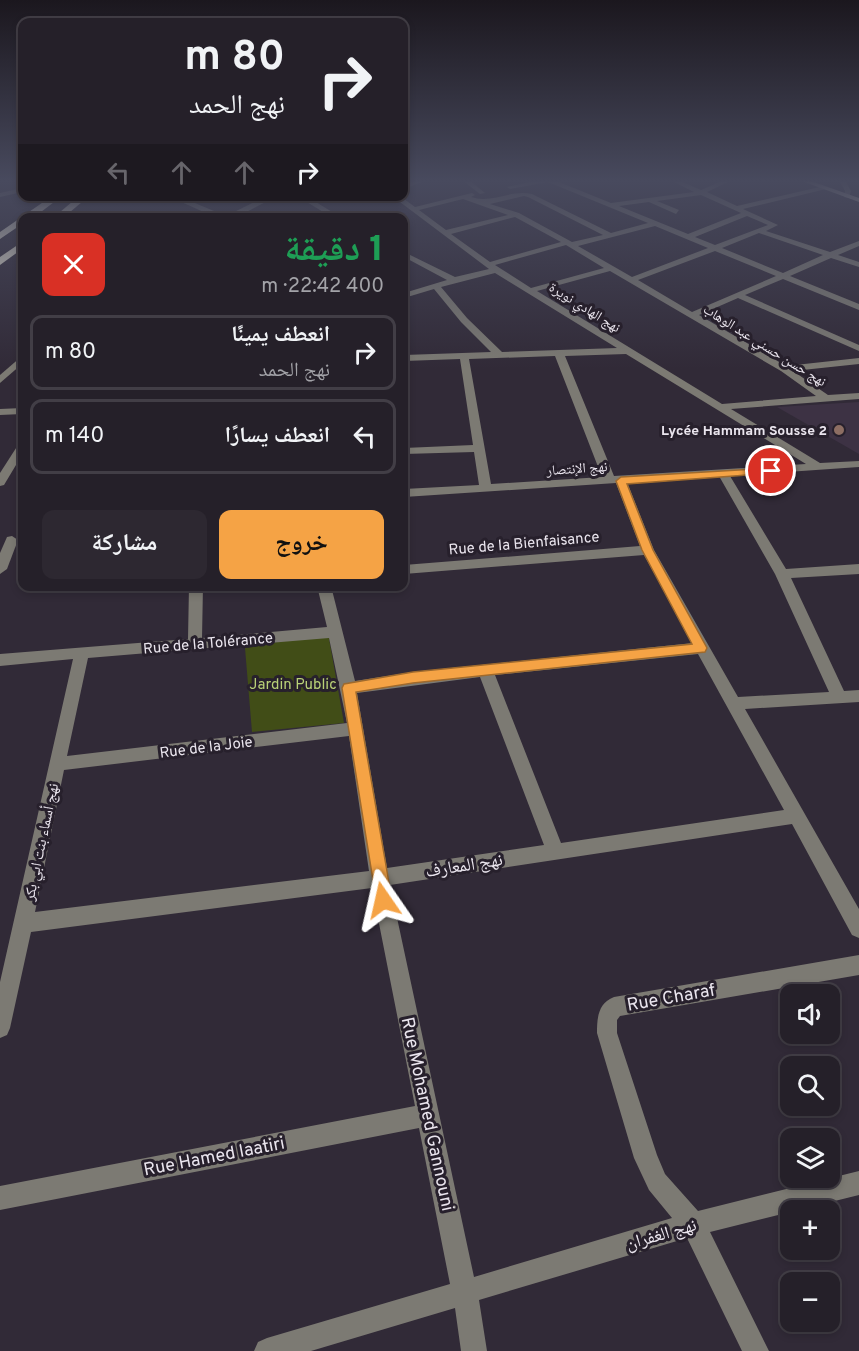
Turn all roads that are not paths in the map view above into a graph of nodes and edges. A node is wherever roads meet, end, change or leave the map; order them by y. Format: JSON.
{"nodes":[{"id":1,"x":458,"y":243,"type":"edge"},
{"id":2,"x":572,"y":243,"type":"edge"},
{"id":3,"x":699,"y":243,"type":"edge"},
{"id":4,"x":729,"y":243,"type":"edge"},
{"id":5,"x":795,"y":243,"type":"edge"},
{"id":6,"x":859,"y":243,"type":"edge"},
{"id":7,"x":568,"y":244,"type":"junction"},
{"id":8,"x":18,"y":249,"type":"edge"},
{"id":9,"x":714,"y":249,"type":"junction"},
{"id":10,"x":830,"y":255,"type":"junction"},
{"id":11,"x":408,"y":257,"type":"edge"},
{"id":12,"x":0,"y":262,"type":"edge"},
{"id":13,"x":859,"y":266,"type":"edge"},
{"id":14,"x":493,"y":267,"type":"junction"},
{"id":15,"x":612,"y":268,"type":"junction"},
{"id":16,"x":781,"y":276,"type":"junction"},
{"id":17,"x":454,"y":280,"type":"junction"},
{"id":18,"x":632,"y":280,"type":"junction"},
{"id":19,"x":436,"y":286,"type":"junction"},
{"id":20,"x":529,"y":291,"type":"junction"},
{"id":21,"x":408,"y":295,"type":"edge"},
{"id":22,"x":738,"y":296,"type":"junction"},
{"id":23,"x":858,"y":306,"type":"edge"},
{"id":24,"x":692,"y":315,"type":"junction"},
{"id":25,"x":859,"y":348,"type":"edge"},
{"id":26,"x":628,"y":351,"type":"junction"},
{"id":27,"x":559,"y":354,"type":"junction"},
{"id":28,"x":464,"y":356,"type":"junction"},
{"id":29,"x":500,"y":356,"type":"junction"},
{"id":30,"x":408,"y":358,"type":"edge"},
{"id":31,"x":859,"y":361,"type":"edge"},
{"id":32,"x":0,"y":362,"type":"edge"},
{"id":33,"x":18,"y":362,"type":"edge"},
{"id":34,"x":18,"y":365,"type":"edge"},
{"id":35,"x":784,"y":369,"type":"junction"},
{"id":36,"x":0,"y":380,"type":"edge"},
{"id":37,"x":859,"y":396,"type":"edge"},
{"id":38,"x":825,"y":398,"type":"junction"},
{"id":39,"x":718,"y":407,"type":"junction"},
{"id":40,"x":18,"y":411,"type":"edge"},
{"id":41,"x":0,"y":412,"type":"edge"},
{"id":42,"x":479,"y":448,"type":"junction"},
{"id":43,"x":408,"y":451,"type":"edge"},
{"id":44,"x":18,"y":453,"type":"edge"},
{"id":45,"x":859,"y":464,"type":"edge"},
{"id":46,"x":819,"y":467,"type":"junction"},
{"id":47,"x":723,"y":474,"type":"junction"},
{"id":48,"x":615,"y":481,"type":"junction"},
{"id":49,"x":0,"y":482,"type":"edge"},
{"id":50,"x":486,"y":489,"type":"junction"},
{"id":51,"x":408,"y":493,"type":"edge"},
{"id":52,"x":12,"y":540,"type":"edge"},
{"id":53,"x":648,"y":550,"type":"junction"},
{"id":54,"x":0,"y":569,"type":"edge"},
{"id":55,"x":859,"y":569,"type":"edge"},
{"id":56,"x":408,"y":570,"type":"edge"},
{"id":57,"x":782,"y":574,"type":"junction"},
{"id":58,"x":195,"y":591,"type":"edge"},
{"id":59,"x":325,"y":591,"type":"edge"},
{"id":60,"x":335,"y":632,"type":"junction"},
{"id":61,"x":195,"y":644,"type":"junction"},
{"id":62,"x":700,"y":648,"type":"junction"},
{"id":63,"x":81,"y":655,"type":"junction"},
{"id":64,"x":0,"y":660,"type":"edge"},
{"id":65,"x":484,"y":670,"type":"junction"},
{"id":66,"x":349,"y":688,"type":"junction"},
{"id":67,"x":859,"y":696,"type":"edge"},
{"id":68,"x":839,"y":697,"type":"junction"},
{"id":69,"x":733,"y":703,"type":"junction"},
{"id":70,"x":355,"y":729,"type":"junction"},
{"id":71,"x":58,"y":764,"type":"junction"},
{"id":72,"x":796,"y":816,"type":"junction"},
{"id":73,"x":555,"y":851,"type":"junction"},
{"id":74,"x":379,"y":878,"type":"junction"},
{"id":75,"x":24,"y":923,"type":"junction"},
{"id":76,"x":859,"y":928,"type":"edge"},
{"id":77,"x":859,"y":965,"type":"edge"},
{"id":78,"x":1,"y":1022,"type":"edge"},
{"id":79,"x":428,"y":1114,"type":"junction"},
{"id":80,"x":859,"y":1183,"type":"edge"},
{"id":81,"x":0,"y":1198,"type":"edge"},
{"id":82,"x":693,"y":1224,"type":"junction"},
{"id":83,"x":465,"y":1293,"type":"junction"},
{"id":84,"x":267,"y":1351,"type":"edge"},
{"id":85,"x":474,"y":1351,"type":"edge"},
{"id":86,"x":756,"y":1351,"type":"edge"}],
"edges":[{"from":1,"to":14,"type":"street","name":"نهج الهادي نويرة"},
{"from":2,"to":7,"type":"street"},
{"from":3,"to":9,"type":"street"},
{"from":4,"to":9,"type":"street"},
{"from":5,"to":10,"type":"street"},
{"from":6,"to":10,"type":"street"},
{"from":7,"to":14,"type":"street"},
{"from":7,"to":15,"type":"street","name":"نهج حسن حسني عبد الوهاب"},
{"from":8,"to":12,"type":"highway"},
{"from":9,"to":16,"type":"street"},
{"from":9,"to":18,"type":"street"},
{"from":10,"to":13,"type":"street"},
{"from":10,"to":16,"type":"street"},
{"from":11,"to":17,"type":"street"},
{"from":14,"to":17,"type":"street"},
{"from":14,"to":20,"type":"street","name":"نهج الهادي نويرة"},
{"from":15,"to":18,"type":"street","name":"نهج حسن حسني عبد الوهاب"},
{"from":15,"to":20,"type":"street"},
{"from":16,"to":22,"type":"street"},
{"from":16,"to":23,"type":"street"},
{"from":17,"to":19,"type":"street"},
{"from":18,"to":24,"type":"street","name":"نهج حسن حسني عبد الوهاب"},
{"from":19,"to":21,"type":"street"},
{"from":19,"to":29,"type":"street"},
{"from":20,"to":26,"type":"street","name":"نهج الهادي نويرة"},
{"from":22,"to":24,"type":"street"},
{"from":22,"to":25,"type":"street"},
{"from":24,"to":35,"type":"street","name":"نهج حسن حسني عبد الوهاب"},
{"from":26,"to":27,"type":"street"},
{"from":26,"to":39,"type":"street","name":"نهج الهادي نويرة"},
{"from":27,"to":29,"type":"street"},
{"from":27,"to":48,"type":"street"},
{"from":28,"to":29,"type":"street"},
{"from":28,"to":30,"type":"street"},
{"from":28,"to":42,"type":"street"},
{"from":31,"to":35,"type":"street"},
{"from":32,"to":33,"type":"street"},
{"from":34,"to":36,"type":"street"},
{"from":35,"to":38,"type":"street","name":"نهج حسن حسني عبد الوهاب"},
{"from":37,"to":38,"type":"street"},
{"from":38,"to":39,"type":"street"},
{"from":39,"to":46,"type":"street"},
{"from":40,"to":41,"type":"street"},
{"from":42,"to":43,"type":"street"},
{"from":42,"to":50,"type":"street"},
{"from":44,"to":49,"type":"street"},
{"from":45,"to":46,"type":"street","name":"نهج الإنتصار"},
{"from":46,"to":47,"type":"street","name":"نهج الإنتصار"},
{"from":47,"to":48,"type":"street","name":"نهج الإنتصار"},
{"from":47,"to":57,"type":"street"},
{"from":48,"to":50,"type":"street","name":"نهج الإنتصار"},
{"from":48,"to":53,"type":"street"},
{"from":50,"to":51,"type":"street","name":"نهج الإنتصار"},
{"from":52,"to":54,"type":"street"},
{"from":53,"to":56,"type":"street","name":"Rue de la Bienfaisance"},
{"from":53,"to":62,"type":"street"},
{"from":55,"to":57,"type":"street"},
{"from":57,"to":68,"type":"street"},
{"from":58,"to":61,"type":"street"},
{"from":59,"to":60,"type":"street","name":"Rue Mohamed Gannouni"},
{"from":60,"to":61,"type":"street","name":"Rue de la Tolérance"},
{"from":60,"to":66,"type":"street","name":"Rue Mohamed Gannouni"},
{"from":61,"to":63,"type":"street","name":"Rue de la Tolérance"},
{"from":62,"to":65,"type":"street"},
{"from":62,"to":69,"type":"street"},
{"from":63,"to":64,"type":"street","name":"Rue de la Tolérance"},
{"from":63,"to":71,"type":"street","name":"نهج أسماء بنت ابي بكر"},
{"from":65,"to":66,"type":"street"},
{"from":65,"to":73,"type":"street"},
{"from":66,"to":70,"type":"street","name":"Rue Mohamed Gannouni"},
{"from":67,"to":68,"type":"street"},
{"from":68,"to":69,"type":"street"},
{"from":69,"to":72,"type":"street"},
{"from":70,"to":71,"type":"street","name":"Rue de la Joie"},
{"from":70,"to":74,"type":"street","name":"Rue Mohamed Gannouni"},
{"from":71,"to":75,"type":"street","name":"نهج أسماء بنت ابي بكر"},
{"from":72,"to":73,"type":"street","name":"نهج المعارف"},
{"from":72,"to":76,"type":"street"},
{"from":73,"to":74,"type":"street","name":"نهج المعارف"},
{"from":74,"to":75,"type":"street","name":"نهج المعارف"},
{"from":74,"to":79,"type":"street","name":"Rue Mohamed Gannouni"},
{"from":75,"to":78,"type":"street","name":"نهج أسماء بنت ابي بكر"},
{"from":77,"to":82,"type":"street","name":"Rue Charaf"},
{"from":79,"to":81,"type":"street","name":"Rue Hamed laatiri"},
{"from":79,"to":83,"type":"street","name":"Rue Mohamed Gannouni"},
{"from":80,"to":82,"type":"street","name":"نهج الغفران"},
{"from":82,"to":83,"type":"street","name":"نهج الغفران"},
{"from":82,"to":86,"type":"street"},
{"from":83,"to":84,"type":"street","name":"نهج الغفران"},
{"from":83,"to":85,"type":"street","name":"Rue Mohamed Gannouni"}]}
